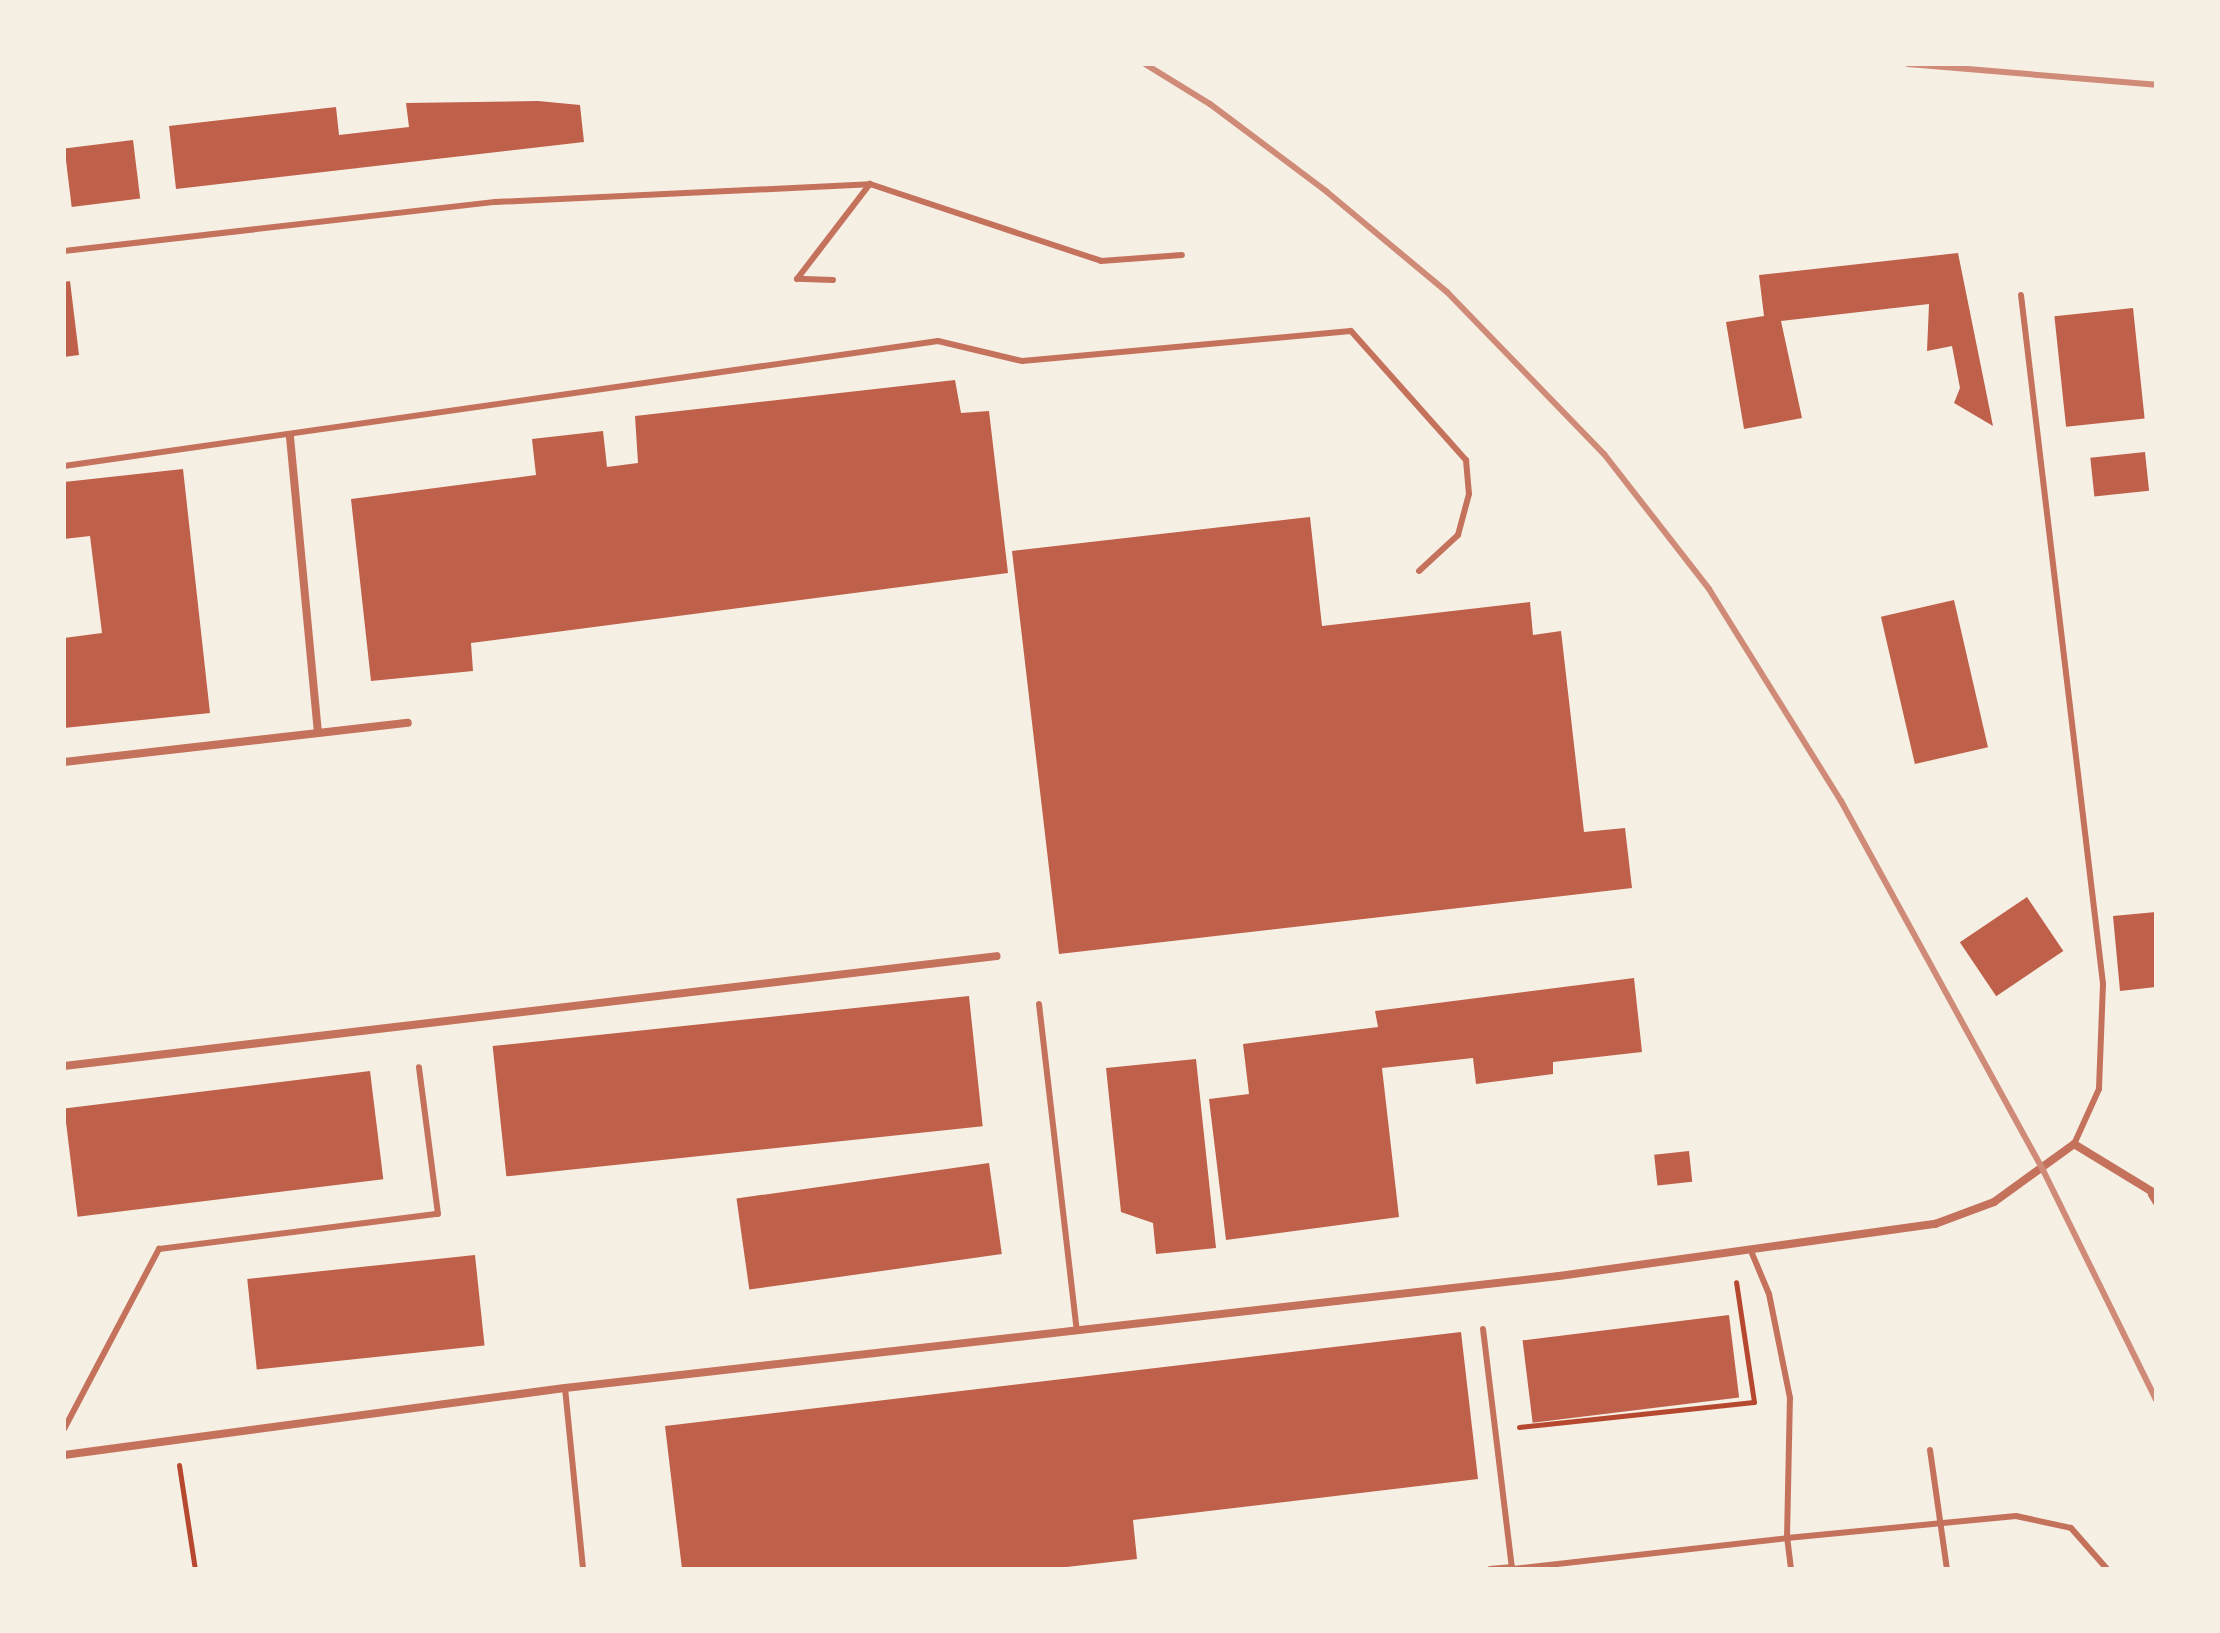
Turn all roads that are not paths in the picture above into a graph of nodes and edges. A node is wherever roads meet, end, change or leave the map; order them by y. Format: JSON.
{"nodes":[{"id":1,"x":870,"y":184,"type":"junction"},
{"id":2,"x":64,"y":251,"type":"edge"},
{"id":3,"x":1182,"y":255,"type":"dead end"},
{"id":4,"x":833,"y":280,"type":"dead end"},
{"id":5,"x":2021,"y":295,"type":"dead end"},
{"id":6,"x":290,"y":437,"type":"junction"},
{"id":7,"x":64,"y":466,"type":"edge"},
{"id":8,"x":1419,"y":571,"type":"dead end"},
{"id":9,"x":408,"y":723,"type":"dead end"},
{"id":10,"x":318,"y":731,"type":"junction"},
{"id":11,"x":64,"y":762,"type":"edge"},
{"id":12,"x":997,"y":956,"type":"dead end"},
{"id":13,"x":1039,"y":1004,"type":"dead end"},
{"id":14,"x":64,"y":1066,"type":"edge"},
{"id":15,"x":419,"y":1067,"type":"dead end"},
{"id":16,"x":2074,"y":1144,"type":"junction"},
{"id":17,"x":2154,"y":1197,"type":"edge"},
{"id":18,"x":1751,"y":1251,"type":"junction"},
{"id":19,"x":1483,"y":1329,"type":"dead end"},
{"id":20,"x":1077,"y":1331,"type":"junction"},
{"id":21,"x":565,"y":1388,"type":"junction"},
{"id":22,"x":64,"y":1429,"type":"edge"},
{"id":23,"x":1930,"y":1450,"type":"dead end"},
{"id":24,"x":64,"y":1455,"type":"edge"},
{"id":25,"x":1941,"y":1522,"type":"junction"},
{"id":26,"x":1787,"y":1538,"type":"junction"},
{"id":27,"x":1512,"y":1568,"type":"edge"},
{"id":28,"x":583,"y":1569,"type":"edge"},
{"id":29,"x":1490,"y":1569,"type":"edge"},
{"id":30,"x":1791,"y":1569,"type":"edge"},
{"id":31,"x":1947,"y":1569,"type":"edge"},
{"id":32,"x":2107,"y":1569,"type":"edge"}],
"edges":[{"from":1,"to":2,"type":"lane"},
{"from":1,"to":3,"type":"lane"},
{"from":1,"to":4,"type":"lane"},
{"from":5,"to":16,"type":"lane"},
{"from":6,"to":7,"type":"lane"},
{"from":6,"to":8,"type":"lane"},
{"from":6,"to":10,"type":"street"},
{"from":9,"to":10,"type":"street"},
{"from":10,"to":11,"type":"street"},
{"from":12,"to":14,"type":"street"},
{"from":13,"to":20,"type":"lane"},
{"from":15,"to":22,"type":"lane"},
{"from":16,"to":17,"type":"street"},
{"from":16,"to":18,"type":"street"},
{"from":18,"to":20,"type":"street"},
{"from":18,"to":26,"type":"lane"},
{"from":19,"to":27,"type":"lane"},
{"from":20,"to":21,"type":"street"},
{"from":21,"to":24,"type":"street"},
{"from":21,"to":28,"type":"lane"},
{"from":23,"to":25,"type":"lane"},
{"from":25,"to":26,"type":"lane"},
{"from":25,"to":31,"type":"lane"},
{"from":25,"to":32,"type":"lane"},
{"from":26,"to":27,"type":"lane"},
{"from":26,"to":30,"type":"lane"},
{"from":27,"to":29,"type":"lane"}]}
